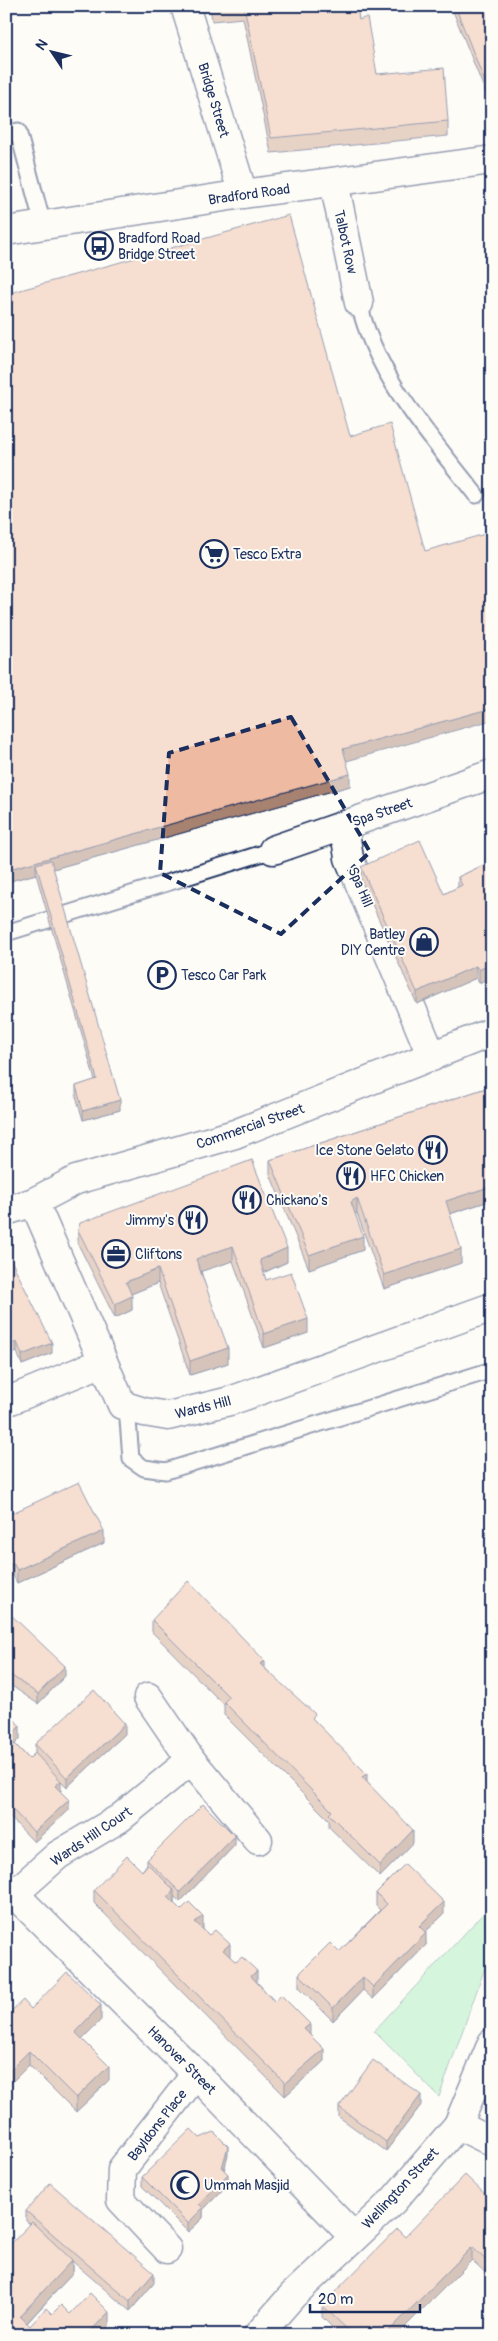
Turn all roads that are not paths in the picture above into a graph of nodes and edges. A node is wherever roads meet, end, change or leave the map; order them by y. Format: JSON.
{"nodes":[{"id":1,"x":185,"y":6,"type":"edge"},
{"id":2,"x":6,"y":134,"type":"edge"},
{"id":3,"x":492,"y":160,"type":"edge"},
{"id":4,"x":334,"y":182,"type":"junction"},
{"id":5,"x":243,"y":194,"type":"junction"},
{"id":6,"x":43,"y":225,"type":"junction"},
{"id":7,"x":6,"y":231,"type":"edge"},
{"id":8,"x":359,"y":303,"type":"joint"},
{"id":9,"x":476,"y":495,"type":"dead end"},
{"id":10,"x":492,"y":774,"type":"edge"},
{"id":11,"x":344,"y":825,"type":"junction"},
{"id":12,"x":273,"y":850,"type":"joint"},
{"id":13,"x":6,"y":933,"type":"edge"},
{"id":14,"x":492,"y":1032,"type":"edge"},
{"id":15,"x":432,"y":1057,"type":"junction"},
{"id":16,"x":34,"y":1202,"type":"junction"},
{"id":17,"x":6,"y":1211,"type":"edge"},
{"id":18,"x":492,"y":1307,"type":"edge"},
{"id":19,"x":103,"y":1362,"type":"junction"},
{"id":20,"x":492,"y":1370,"type":"edge"},
{"id":21,"x":6,"y":1402,"type":"edge"},
{"id":22,"x":127,"y":1406,"type":"junction"},
{"id":23,"x":148,"y":1697,"type":"dead end"},
{"id":24,"x":191,"y":1760,"type":"junction"},
{"id":25,"x":258,"y":1840,"type":"dead end"},
{"id":26,"x":10,"y":1890,"type":"edge"},
{"id":27,"x":492,"y":2043,"type":"edge"},
{"id":28,"x":196,"y":2074,"type":"junction"},
{"id":29,"x":458,"y":2126,"type":"junction"},
{"id":30,"x":492,"y":2142,"type":"edge"},
{"id":31,"x":354,"y":2237,"type":"junction"},
{"id":32,"x":167,"y":2249,"type":"dead end"},
{"id":33,"x":258,"y":2335,"type":"edge"}],
"edges":[{"from":1,"to":5,"type":"street","name":"Bridge Street"},
{"from":2,"to":6,"type":"lane"},
{"from":3,"to":4,"type":"street","name":"Bradford Road"},
{"from":4,"to":5,"type":"street","name":"Bradford Road"},
{"from":4,"to":8,"type":"street","name":"Talbot Row"},
{"from":5,"to":6,"type":"street","name":"Bradford Road"},
{"from":6,"to":7,"type":"street","name":"Bradford Road"},
{"from":8,"to":9,"type":"lane"},
{"from":10,"to":11,"type":"street","name":"Spa Street"},
{"from":11,"to":12,"type":"street","name":"Spa Street"},
{"from":11,"to":15,"type":"street","name":"Spa Hill"},
{"from":12,"to":13,"type":"lane"},
{"from":14,"to":15,"type":"street","name":"Commercial Street"},
{"from":15,"to":16,"type":"street","name":"Commercial Street"},
{"from":16,"to":17,"type":"street","name":"Commercial Street"},
{"from":16,"to":19,"type":"street"},
{"from":18,"to":22,"type":"street","name":"Wards Hill"},
{"from":19,"to":21,"type":"street"},
{"from":19,"to":22,"type":"street"},
{"from":20,"to":22,"type":"lane"},
{"from":23,"to":24,"type":"street"},
{"from":24,"to":25,"type":"street"},
{"from":24,"to":26,"type":"street","name":"Wards Hill Court"},
{"from":26,"to":28,"type":"street","name":"Hanover Street"},
{"from":27,"to":29,"type":"street","name":"Wellington Street"},
{"from":28,"to":31,"type":"street","name":"Hanover Street"},
{"from":28,"to":32,"type":"street","name":"Bayldons Place"},
{"from":29,"to":30,"type":"street"},
{"from":29,"to":31,"type":"street","name":"Wellington Street"},
{"from":31,"to":33,"type":"street","name":"Wellington Street"}]}
